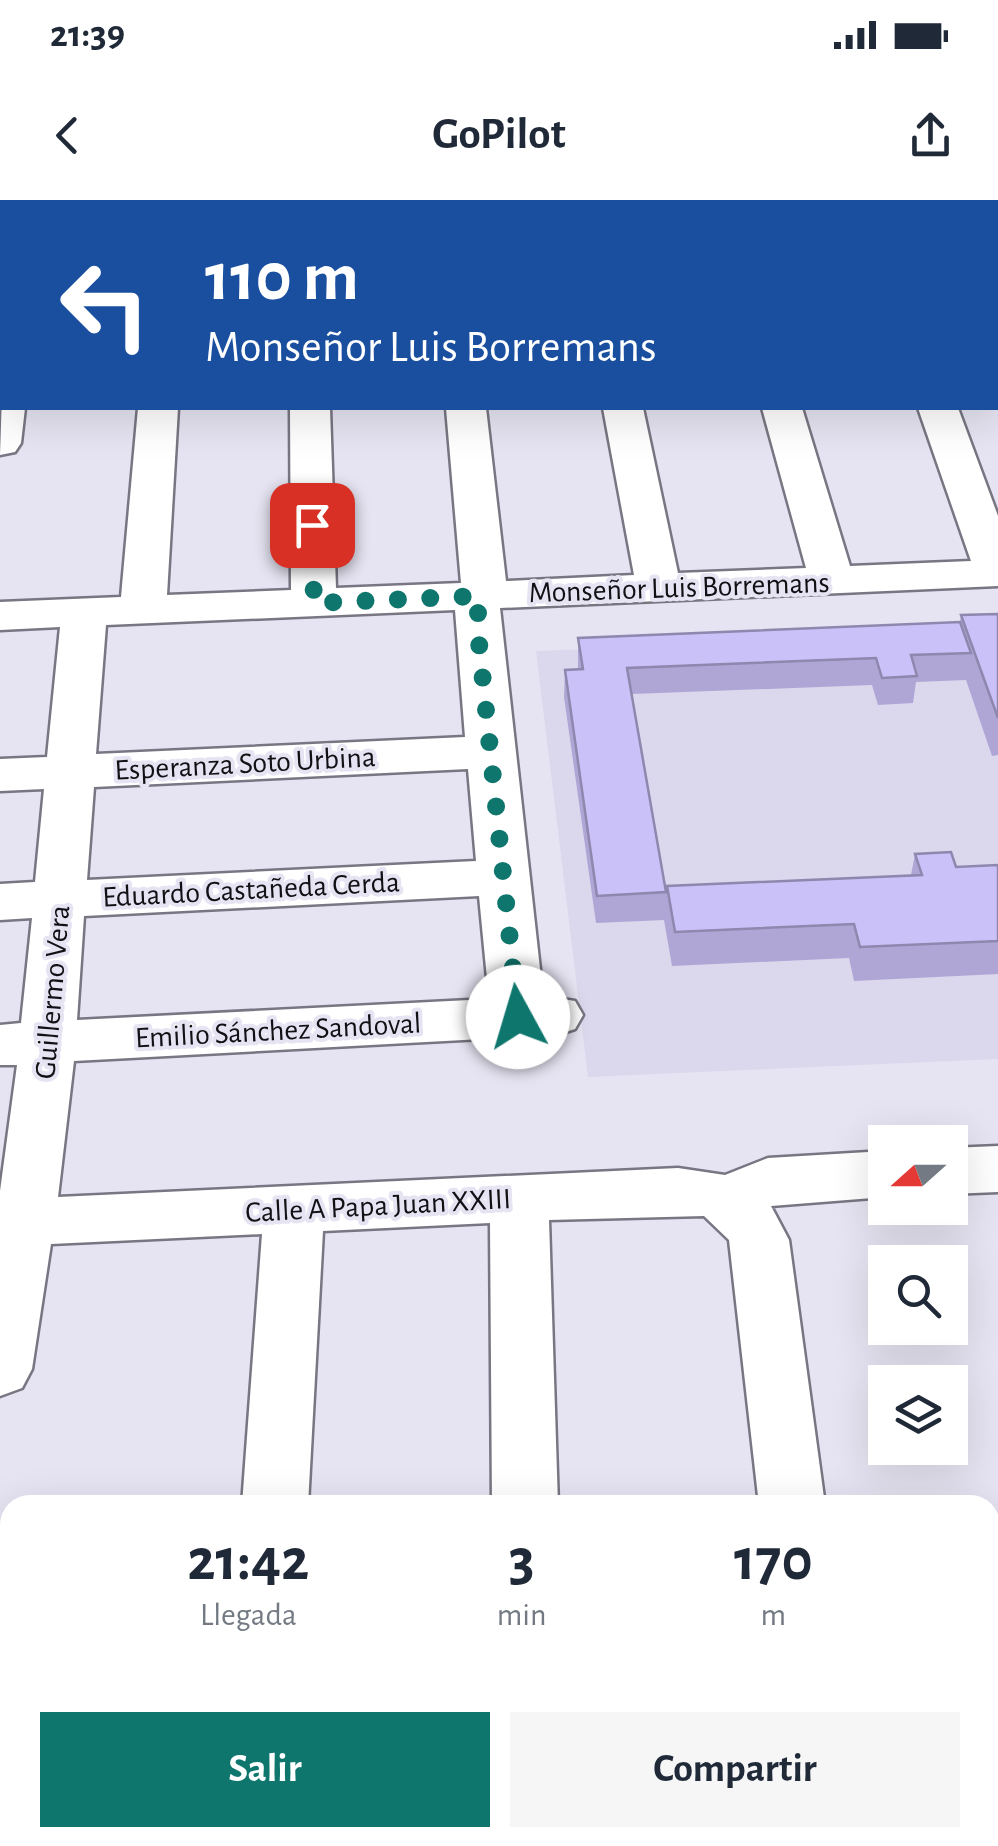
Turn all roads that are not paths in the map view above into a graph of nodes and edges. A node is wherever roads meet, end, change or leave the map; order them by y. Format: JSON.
{"nodes":[{"id":1,"x":2,"y":410,"type":"edge"},
{"id":2,"x":158,"y":410,"type":"edge"},
{"id":3,"x":310,"y":410,"type":"edge"},
{"id":4,"x":466,"y":410,"type":"edge"},
{"id":5,"x":624,"y":410,"type":"edge"},
{"id":6,"x":783,"y":410,"type":"edge"},
{"id":7,"x":939,"y":410,"type":"edge"},
{"id":8,"x":0,"y":443,"type":"edge"},
{"id":9,"x":998,"y":573,"type":"edge"},
{"id":10,"x":832,"y":580,"type":"junction"},
{"id":11,"x":659,"y":588,"type":"junction"},
{"id":12,"x":478,"y":596,"type":"junction"},
{"id":13,"x":314,"y":603,"type":"junction"},
{"id":14,"x":142,"y":610,"type":"junction"},
{"id":15,"x":84,"y":613,"type":"junction"},
{"id":16,"x":0,"y":616,"type":"edge"},
{"id":17,"x":490,"y":752,"type":"junction"},
{"id":18,"x":72,"y":771,"type":"junction"},
{"id":19,"x":0,"y":775,"type":"edge"},
{"id":20,"x":503,"y":877,"type":"junction"},
{"id":21,"x":60,"y":898,"type":"junction"},
{"id":22,"x":0,"y":902,"type":"edge"},
{"id":23,"x":23,"y":1044,"type":"edge"},
{"id":24,"x":998,"y":1168,"type":"edge"},
{"id":25,"x":968,"y":1170,"type":"edge"},
{"id":26,"x":868,"y":1175,"type":"edge"},
{"id":27,"x":520,"y":1198,"type":"junction"},
{"id":28,"x":730,"y":1199,"type":"junction"},
{"id":29,"x":294,"y":1209,"type":"junction"},
{"id":30,"x":13,"y":1223,"type":"edge"},
{"id":31,"x":0,"y":1369,"type":"edge"},
{"id":32,"x":276,"y":1495,"type":"edge"},
{"id":33,"x":524,"y":1495,"type":"edge"},
{"id":34,"x":791,"y":1495,"type":"edge"}],
"edges":[{"from":1,"to":8,"type":"street"},
{"from":2,"to":14,"type":"street"},
{"from":3,"to":13,"type":"street"},
{"from":4,"to":12,"type":"street"},
{"from":5,"to":11,"type":"street"},
{"from":6,"to":10,"type":"street"},
{"from":7,"to":9,"type":"street"},
{"from":9,"to":10,"type":"street","name":"Monseñor Luis Borremans"},
{"from":10,"to":11,"type":"street","name":"Monseñor Luis Borremans"},
{"from":11,"to":12,"type":"street","name":"Monseñor Luis Borremans"},
{"from":12,"to":13,"type":"street","name":"Monseñor Luis Borremans"},
{"from":12,"to":17,"type":"street"},
{"from":13,"to":14,"type":"street","name":"Monseñor Luis Borremans"},
{"from":14,"to":15,"type":"street","name":"Monseñor Luis Borremans"},
{"from":15,"to":16,"type":"street","name":"Monseñor Luis Borremans"},
{"from":15,"to":18,"type":"street","name":"Guillermo Vera"},
{"from":17,"to":18,"type":"street","name":"Esperanza Soto Urbina"},
{"from":17,"to":20,"type":"street"},
{"from":18,"to":19,"type":"street","name":"Esperanza Soto Urbina"},
{"from":18,"to":21,"type":"street","name":"Guillermo Vera"},
{"from":20,"to":21,"type":"street","name":"Eduardo Castañeda Cerda"},
{"from":20,"to":23,"type":"street","name":"Emilio Sánchez Sandoval"},
{"from":21,"to":22,"type":"street","name":"Eduardo Castañeda Cerda"},
{"from":21,"to":23,"type":"street","name":"Guillermo Vera"},
{"from":23,"to":30,"type":"street","name":"Guillermo Vera"},
{"from":24,"to":25,"type":"street"},
{"from":26,"to":28,"type":"street"},
{"from":27,"to":28,"type":"street","name":"Calle A Papa Juan XXIII"},
{"from":27,"to":29,"type":"street","name":"Calle A Papa Juan XXIII"},
{"from":27,"to":33,"type":"street"},
{"from":28,"to":34,"type":"street"},
{"from":29,"to":30,"type":"street","name":"Calle A Papa Juan XXIII"},
{"from":29,"to":32,"type":"street"},
{"from":30,"to":31,"type":"street","name":"Guillermo Vera"}]}
